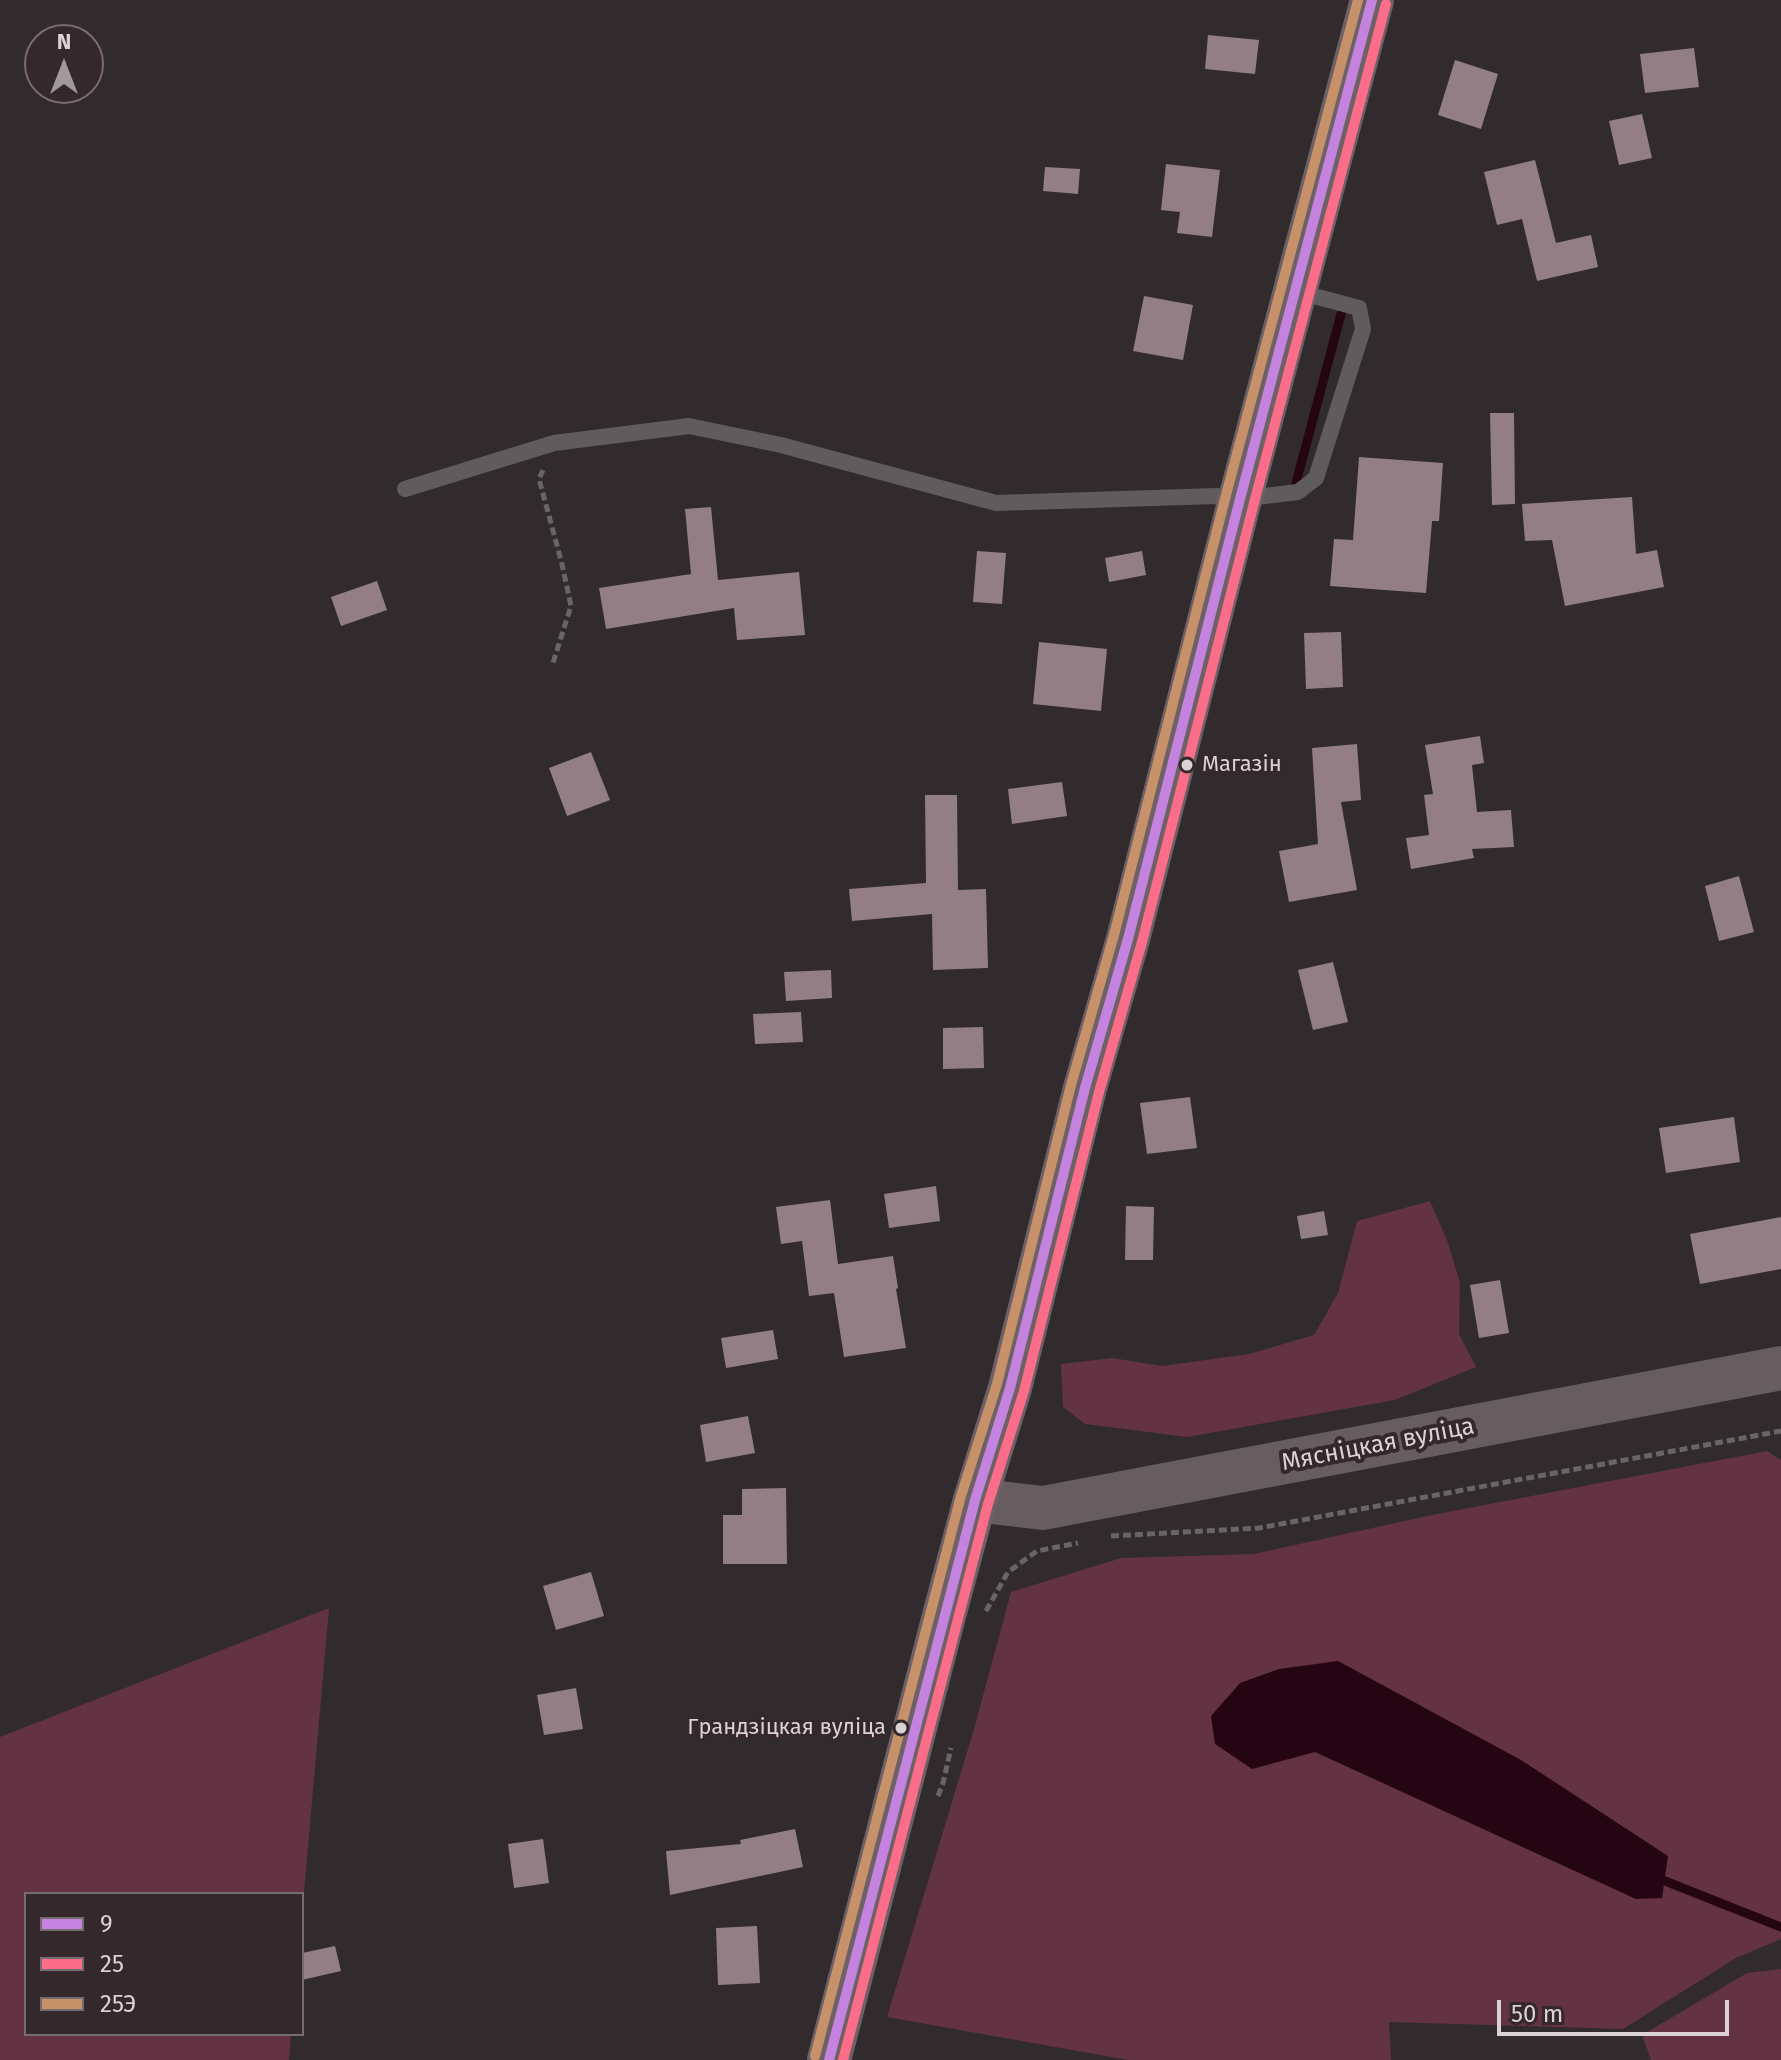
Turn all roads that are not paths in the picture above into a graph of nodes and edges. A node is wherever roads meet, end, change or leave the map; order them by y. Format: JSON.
{"nodes":[{"id":1,"x":1372,"y":0,"type":"edge"},
{"id":2,"x":1295,"y":291,"type":"junction"},
{"id":3,"x":405,"y":489,"type":"dead end"},
{"id":4,"x":1240,"y":499,"type":"junction"},
{"id":5,"x":1781,"y":1368,"type":"edge"},
{"id":6,"x":975,"y":1500,"type":"junction"},
{"id":7,"x":829,"y":2060,"type":"edge"}],
"edges":[{"from":1,"to":2,"type":"main road"},
{"from":2,"to":4,"type":"main road"},
{"from":2,"to":4,"type":"lane"},
{"from":3,"to":4,"type":"lane"},
{"from":4,"to":6,"type":"main road"},
{"from":5,"to":6,"type":"main road","name":"Мясніцкая вуліца"},
{"from":6,"to":7,"type":"main road"}]}
